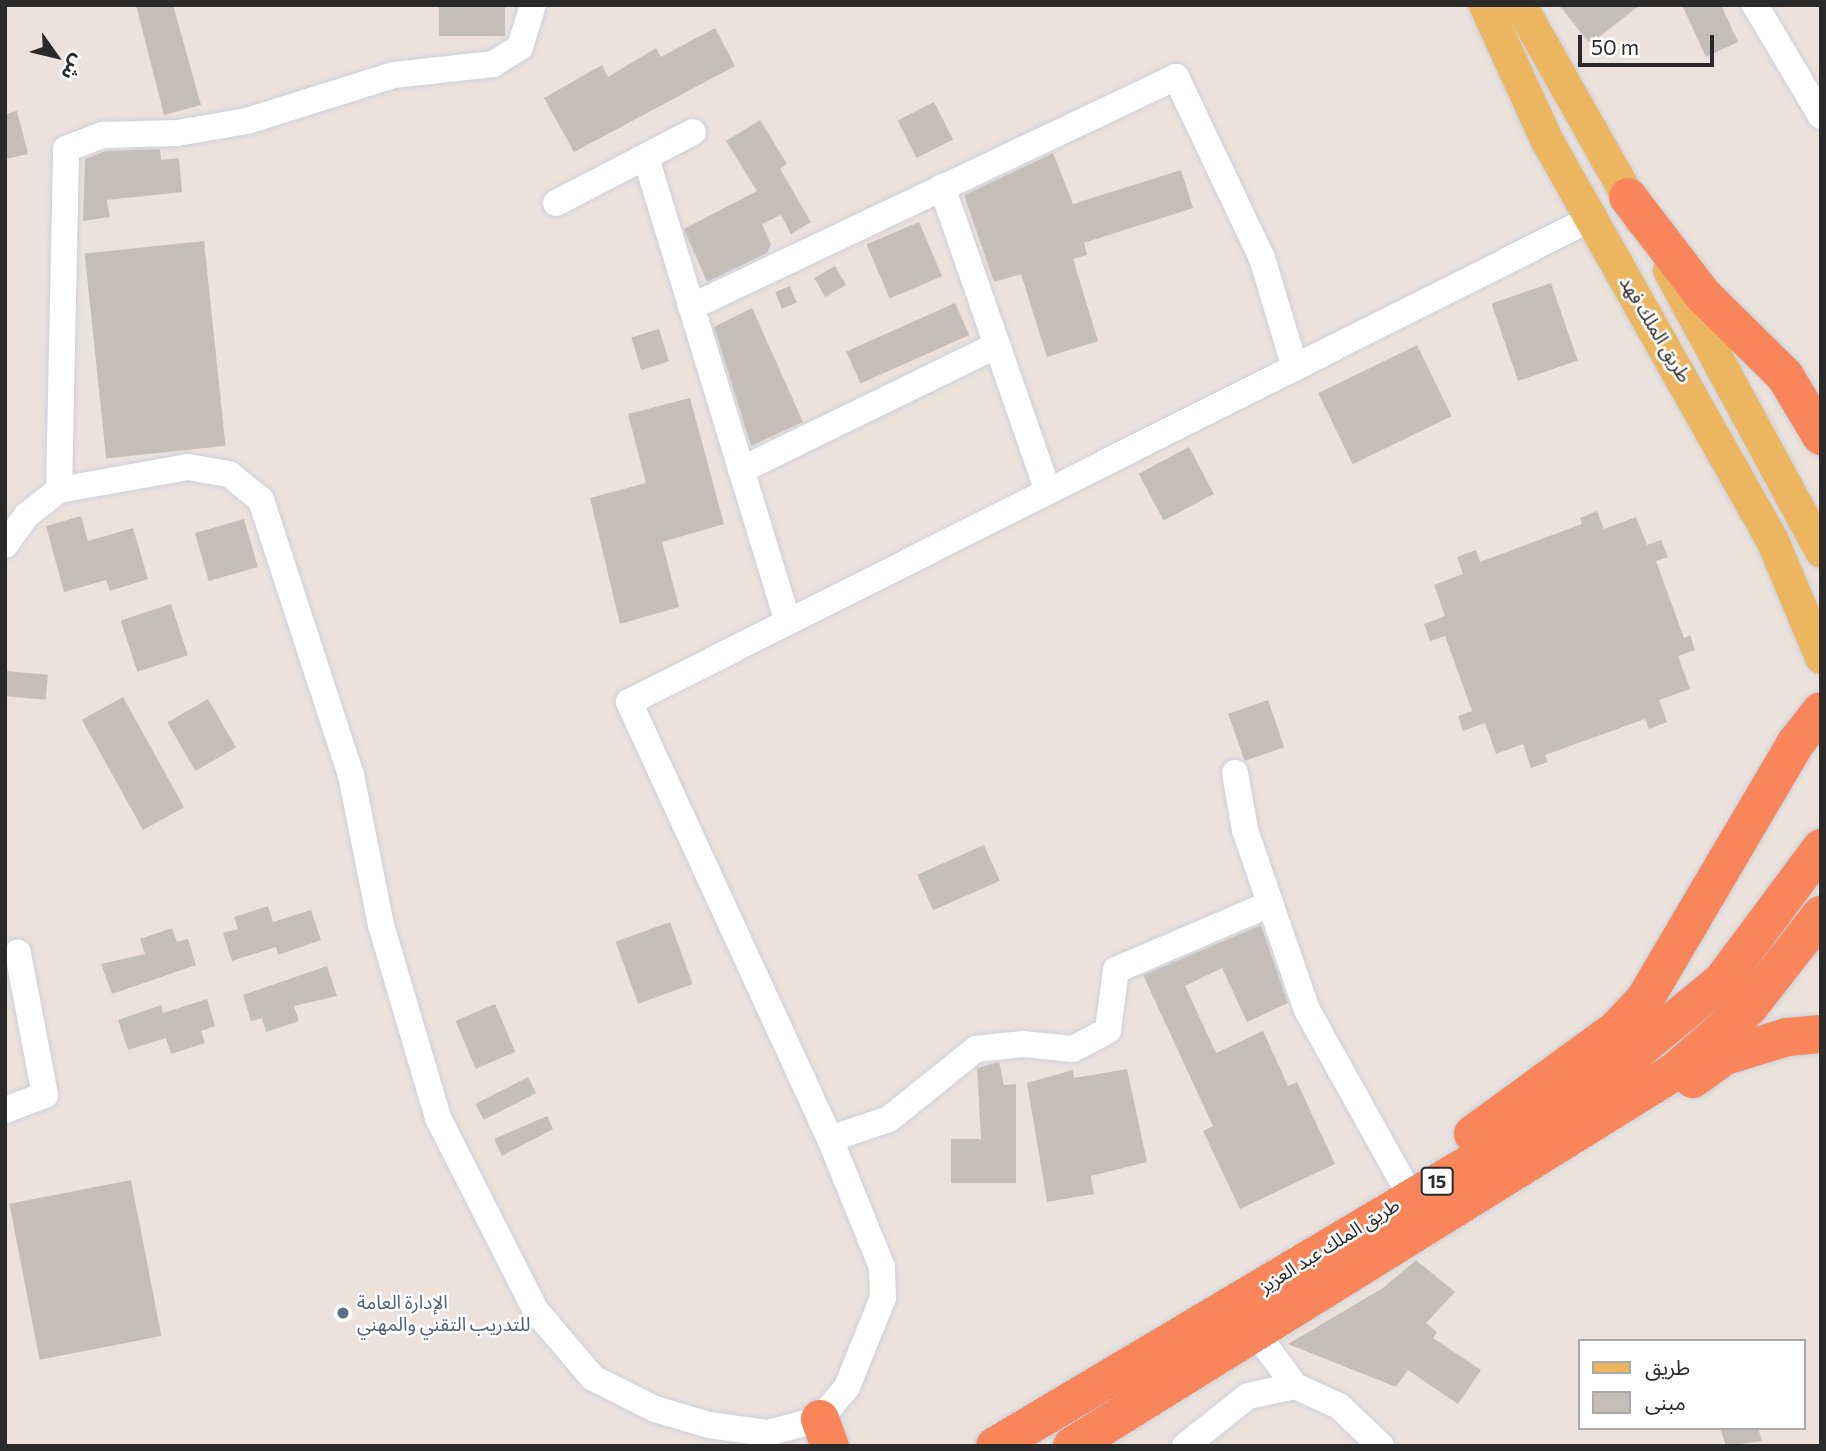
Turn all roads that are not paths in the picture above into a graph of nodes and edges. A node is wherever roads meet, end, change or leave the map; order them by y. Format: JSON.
{"nodes":[{"id":1,"x":533,"y":5,"type":"edge"},
{"id":2,"x":1755,"y":5,"type":"edge"},
{"id":3,"x":1523,"y":6,"type":"edge"},
{"id":4,"x":1490,"y":16,"type":"edge"},
{"id":5,"x":1821,"y":116,"type":"edge"},
{"id":6,"x":693,"y":132,"type":"dead end"},
{"id":7,"x":646,"y":158,"type":"junction"},
{"id":8,"x":942,"y":187,"type":"junction"},
{"id":9,"x":1628,"y":197,"type":"junction"},
{"id":10,"x":556,"y":203,"type":"dead end"},
{"id":11,"x":1590,"y":219,"type":"junction"},
{"id":12,"x":691,"y":307,"type":"junction"},
{"id":13,"x":997,"y":345,"type":"junction"},
{"id":14,"x":1295,"y":368,"type":"junction"},
{"id":15,"x":1821,"y":436,"type":"edge"},
{"id":16,"x":741,"y":470,"type":"junction"},
{"id":17,"x":59,"y":490,"type":"junction"},
{"id":18,"x":1048,"y":491,"type":"junction"},
{"id":19,"x":5,"y":545,"type":"edge"},
{"id":20,"x":1821,"y":551,"type":"edge"},
{"id":21,"x":788,"y":622,"type":"junction"},
{"id":22,"x":1821,"y":657,"type":"edge"},
{"id":23,"x":1821,"y":710,"type":"edge"},
{"id":24,"x":1235,"y":773,"type":"dead end"},
{"id":25,"x":1821,"y":848,"type":"edge"},
{"id":26,"x":1270,"y":904,"type":"junction"},
{"id":27,"x":1821,"y":915,"type":"edge"},
{"id":28,"x":18,"y":953,"type":"dead end"},
{"id":29,"x":1821,"y":1034,"type":"edge"},
{"id":30,"x":5,"y":1110,"type":"edge"},
{"id":31,"x":830,"y":1139,"type":"junction"},
{"id":32,"x":1410,"y":1195,"type":"junction"},
{"id":33,"x":1461,"y":1207,"type":"junction"},
{"id":34,"x":1256,"y":1333,"type":"junction"},
{"id":35,"x":1295,"y":1386,"type":"junction"},
{"id":36,"x":825,"y":1432,"type":"edge"},
{"id":37,"x":995,"y":1446,"type":"edge"},
{"id":38,"x":1072,"y":1446,"type":"edge"},
{"id":39,"x":1185,"y":1446,"type":"edge"},
{"id":40,"x":1381,"y":1446,"type":"edge"}],
"edges":[{"from":1,"to":17,"type":"street"},
{"from":2,"to":5,"type":"street"},
{"from":3,"to":4,"type":"street"},
{"from":3,"to":9,"type":"main road","name":"طريق الملك فهد"},
{"from":4,"to":11,"type":"main road","name":"طريق الملك فهد"},
{"from":6,"to":7,"type":"street"},
{"from":7,"to":10,"type":"street"},
{"from":7,"to":12,"type":"street"},
{"from":8,"to":12,"type":"street"},
{"from":8,"to":13,"type":"street"},
{"from":8,"to":14,"type":"street"},
{"from":9,"to":15,"type":"highway"},
{"from":9,"to":20,"type":"main road","name":"طريق الملك فهد"},
{"from":11,"to":14,"type":"street"},
{"from":11,"to":22,"type":"main road","name":"طريق الملك فهد"},
{"from":12,"to":16,"type":"street"},
{"from":13,"to":16,"type":"street"},
{"from":13,"to":18,"type":"street"},
{"from":14,"to":18,"type":"street"},
{"from":16,"to":21,"type":"street"},
{"from":17,"to":19,"type":"street"},
{"from":17,"to":36,"type":"street"},
{"from":18,"to":21,"type":"street"},
{"from":21,"to":31,"type":"street"},
{"from":23,"to":32,"type":"highway"},
{"from":24,"to":26,"type":"street"},
{"from":25,"to":32,"type":"highway","name":"طريق الملك عبد العزيز","number":"15"},
{"from":26,"to":31,"type":"street"},
{"from":26,"to":32,"type":"street"},
{"from":27,"to":33,"type":"highway","name":"طريق الملك عبد العزيز","number":"15"},
{"from":28,"to":30,"type":"street"},
{"from":29,"to":33,"type":"highway"},
{"from":31,"to":36,"type":"street"},
{"from":32,"to":37,"type":"highway","name":"طريق الملك عبد العزيز","number":"15"},
{"from":33,"to":34,"type":"highway","name":"طريق الملك عبد العزيز","number":"15"},
{"from":34,"to":35,"type":"street"},
{"from":34,"to":38,"type":"highway","name":"طريق الملك عبد العزيز","number":"15"},
{"from":35,"to":39,"type":"street"},
{"from":35,"to":40,"type":"street"}]}
